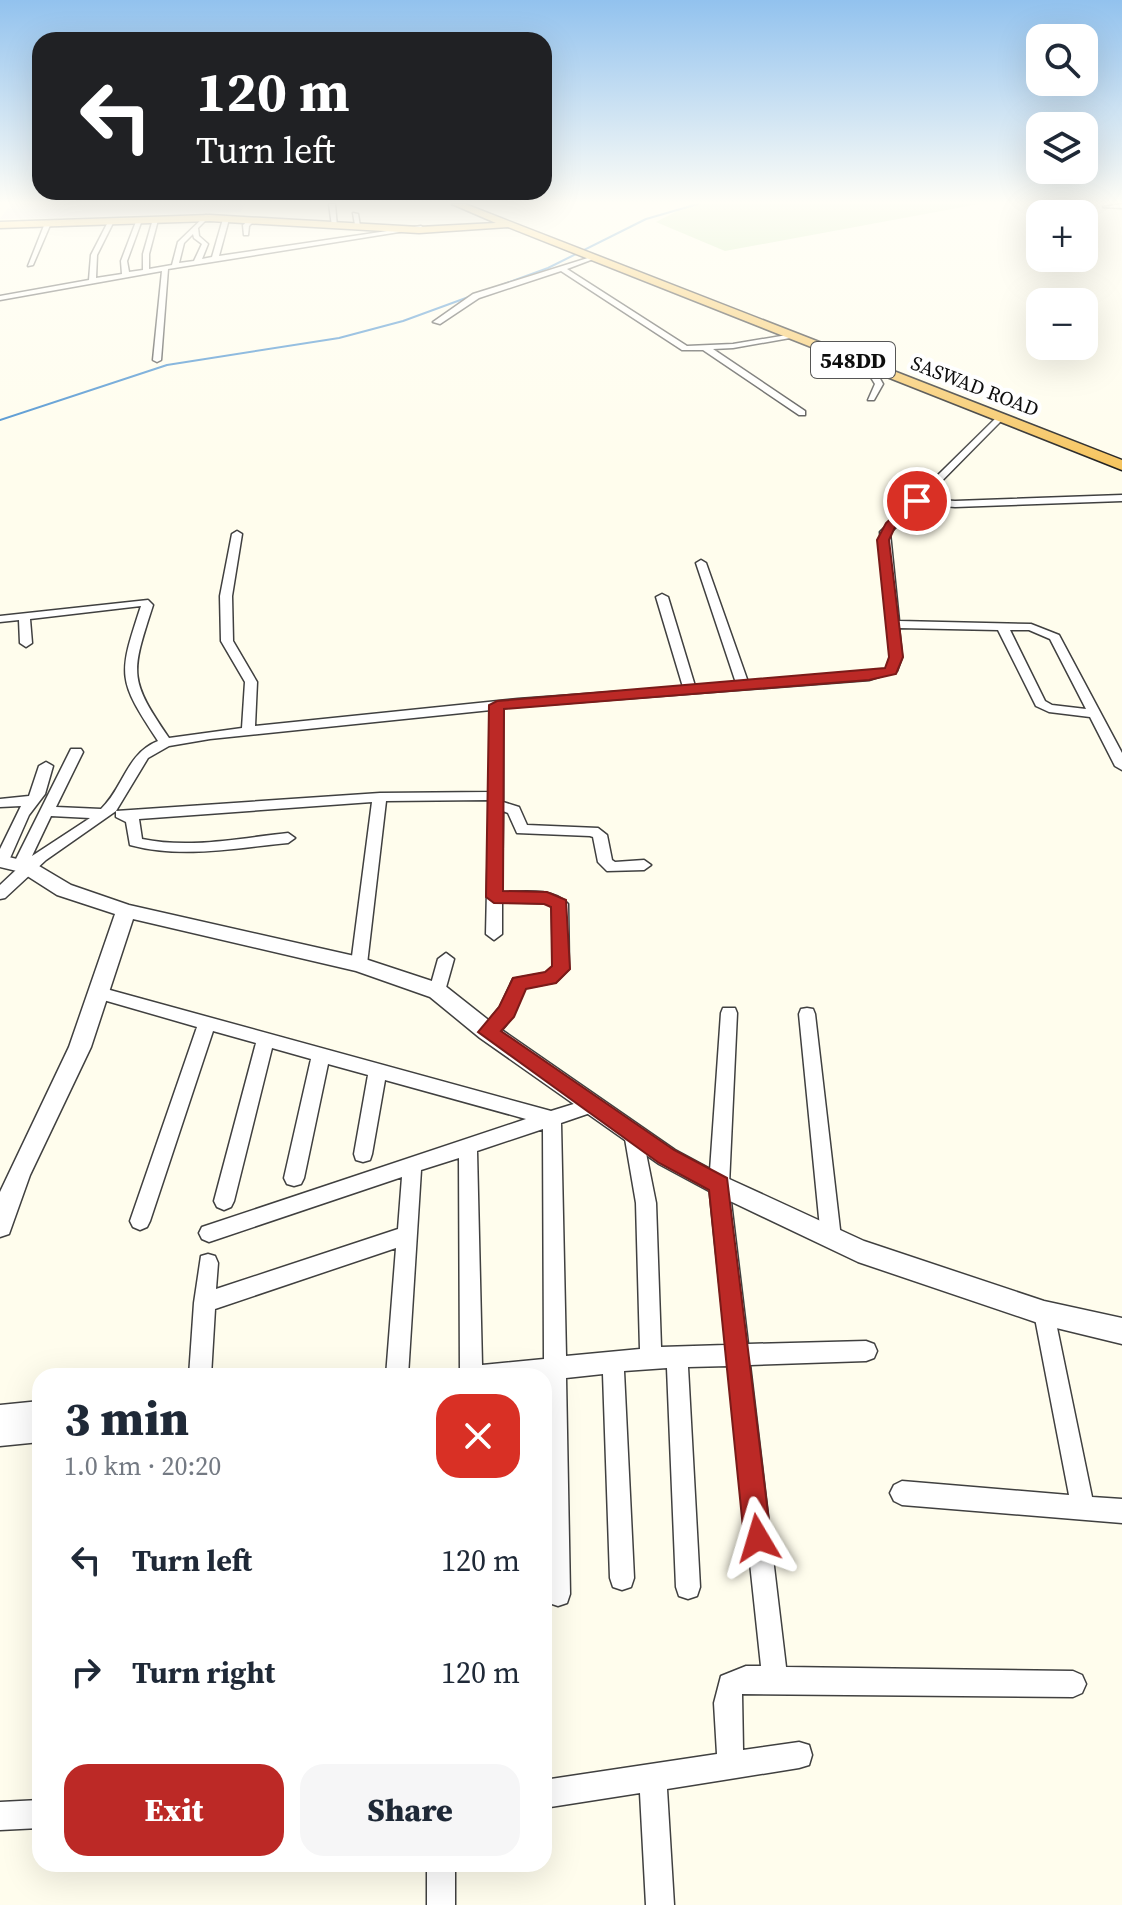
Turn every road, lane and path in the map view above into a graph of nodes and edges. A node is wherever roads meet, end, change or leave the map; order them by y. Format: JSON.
{"nodes":[{"id":1,"x":29,"y":293,"type":"edge"},
{"id":2,"x":163,"y":293,"type":"edge"},
{"id":3,"x":485,"y":293,"type":"edge"},
{"id":4,"x":600,"y":293,"type":"edge"},
{"id":5,"x":682,"y":293,"type":"edge"},
{"id":6,"x":0,"y":298,"type":"edge"},
{"id":7,"x":437,"y":322,"type":"dead end"},
{"id":8,"x":790,"y":336,"type":"junction"},
{"id":9,"x":707,"y":349,"type":"junction"},
{"id":10,"x":157,"y":360,"type":"dead end"},
{"id":11,"x":884,"y":372,"type":"junction"},
{"id":12,"x":871,"y":398,"type":"dead end"},
{"id":13,"x":802,"y":413,"type":"dead end"},
{"id":14,"x":1000,"y":417,"type":"junction"},
{"id":15,"x":1122,"y":465,"type":"edge"},
{"id":16,"x":1050,"y":491,"type":"dead end"},
{"id":17,"x":920,"y":497,"type":"junction"},
{"id":18,"x":1122,"y":498,"type":"edge"},
{"id":19,"x":237,"y":534,"type":"dead end"},
{"id":20,"x":701,"y":563,"type":"dead end"},
{"id":21,"x":662,"y":597,"type":"dead end"},
{"id":22,"x":24,"y":616,"type":"junction"},
{"id":23,"x":0,"y":619,"type":"edge"},
{"id":24,"x":893,"y":624,"type":"junction"},
{"id":25,"x":1002,"y":626,"type":"junction"},
{"id":26,"x":26,"y":643,"type":"dead end"},
{"id":27,"x":743,"y":685,"type":"junction"},
{"id":28,"x":690,"y":689,"type":"junction"},
{"id":29,"x":497,"y":705,"type":"junction"},
{"id":30,"x":1095,"y":714,"type":"junction"},
{"id":31,"x":248,"y":731,"type":"junction"},
{"id":32,"x":166,"y":743,"type":"junction"},
{"id":33,"x":76,"y":752,"type":"dead end"},
{"id":34,"x":46,"y":766,"type":"dead end"},
{"id":35,"x":1122,"y":766,"type":"edge"},
{"id":36,"x":380,"y":797,"type":"junction"},
{"id":37,"x":34,"y":800,"type":"junction"},
{"id":38,"x":496,"y":800,"type":"junction"},
{"id":39,"x":0,"y":803,"type":"edge"},
{"id":40,"x":47,"y":811,"type":"junction"},
{"id":41,"x":106,"y":812,"type":"junction"},
{"id":42,"x":126,"y":815,"type":"junction"},
{"id":43,"x":288,"y":838,"type":"dead end"},
{"id":44,"x":12,"y":863,"type":"edge"},
{"id":45,"x":644,"y":865,"type":"dead end"},
{"id":46,"x":0,"y":894,"type":"edge"},
{"id":47,"x":494,"y":897,"type":"junction"},
{"id":48,"x":126,"y":911,"type":"junction"},
{"id":49,"x":494,"y":934,"type":"dead end"},
{"id":50,"x":446,"y":959,"type":"dead end"},
{"id":51,"x":359,"y":964,"type":"junction"},
{"id":52,"x":437,"y":991,"type":"junction"},
{"id":53,"x":99,"y":993,"type":"junction"},
{"id":54,"x":729,"y":1013,"type":"dead end"},
{"id":55,"x":807,"y":1014,"type":"dead end"},
{"id":56,"x":207,"y":1023,"type":"junction"},
{"id":57,"x":488,"y":1032,"type":"junction"},
{"id":58,"x":266,"y":1039,"type":"junction"},
{"id":59,"x":321,"y":1055,"type":"junction"},
{"id":60,"x":378,"y":1070,"type":"junction"},
{"id":61,"x":593,"y":1105,"type":"junction"},
{"id":62,"x":552,"y":1119,"type":"junction"},
{"id":63,"x":633,"y":1133,"type":"junction"},
{"id":64,"x":468,"y":1147,"type":"junction"},
{"id":65,"x":363,"y":1154,"type":"dead end"},
{"id":66,"x":412,"y":1165,"type":"junction"},
{"id":67,"x":294,"y":1178,"type":"dead end"},
{"id":68,"x":719,"y":1185,"type":"junction"},
{"id":69,"x":224,"y":1201,"type":"dead end"},
{"id":70,"x":140,"y":1221,"type":"dead end"},
{"id":71,"x":0,"y":1226,"type":"edge"},
{"id":72,"x":209,"y":1233,"type":"dead end"},
{"id":73,"x":408,"y":1235,"type":"junction"},
{"id":74,"x":831,"y":1238,"type":"junction"},
{"id":75,"x":208,"y":1263,"type":"dead end"},
{"id":76,"x":204,"y":1303,"type":"junction"},
{"id":77,"x":1044,"y":1313,"type":"junction"},
{"id":78,"x":1122,"y":1331,"type":"edge"},
{"id":79,"x":866,"y":1351,"type":"dead end"},
{"id":80,"x":736,"y":1356,"type":"junction"},
{"id":81,"x":677,"y":1357,"type":"junction"},
{"id":82,"x":651,"y":1358,"type":"junction"},
{"id":83,"x":613,"y":1362,"type":"junction"},
{"id":84,"x":200,"y":1368,"type":"edge"},
{"id":85,"x":398,"y":1368,"type":"edge"},
{"id":86,"x":471,"y":1368,"type":"edge"},
{"id":87,"x":552,"y":1370,"type":"edge"},
{"id":88,"x":555,"y":1370,"type":"junction"},
{"id":89,"x":32,"y":1413,"type":"edge"},
{"id":90,"x":0,"y":1416,"type":"edge"},
{"id":91,"x":32,"y":1432,"type":"edge"},
{"id":92,"x":0,"y":1435,"type":"edge"},
{"id":93,"x":902,"y":1493,"type":"dead end"},
{"id":94,"x":1083,"y":1508,"type":"junction"},
{"id":95,"x":1122,"y":1511,"type":"edge"},
{"id":96,"x":622,"y":1578,"type":"dead end"},
{"id":97,"x":688,"y":1587,"type":"dead end"},
{"id":98,"x":558,"y":1594,"type":"dead end"},
{"id":99,"x":775,"y":1680,"type":"junction"},
{"id":100,"x":1073,"y":1684,"type":"dead end"},
{"id":101,"x":799,"y":1755,"type":"dead end"},
{"id":102,"x":731,"y":1765,"type":"junction"},
{"id":103,"x":653,"y":1777,"type":"junction"},
{"id":104,"x":552,"y":1793,"type":"edge"},
{"id":105,"x":32,"y":1814,"type":"edge"},
{"id":106,"x":0,"y":1816,"type":"edge"},
{"id":107,"x":441,"y":1872,"type":"edge"},
{"id":108,"x":441,"y":1905,"type":"edge"},
{"id":109,"x":660,"y":1905,"type":"edge"}],
"edges":[{"from":1,"to":6,"type":"street"},
{"from":2,"to":10,"type":"street"},
{"from":3,"to":7,"type":"street"},
{"from":4,"to":9,"type":"street"},
{"from":5,"to":8,"type":"highway","name":"SASWAD ROAD","number":"548DD"},
{"from":8,"to":9,"type":"street"},
{"from":8,"to":11,"type":"highway","name":"SASWAD ROAD","number":"548DD"},
{"from":9,"to":13,"type":"street"},
{"from":11,"to":12,"type":"street"},
{"from":11,"to":14,"type":"highway","name":"SASWAD ROAD","number":"548DD"},
{"from":14,"to":15,"type":"highway","name":"SASWAD ROAD","number":"548DD"},
{"from":14,"to":17,"type":"street"},
{"from":16,"to":17,"type":"street"},
{"from":17,"to":18,"type":"street"},
{"from":17,"to":24,"type":"street"},
{"from":19,"to":31,"type":"street"},
{"from":20,"to":27,"type":"street"},
{"from":21,"to":28,"type":"street"},
{"from":22,"to":23,"type":"street"},
{"from":22,"to":26,"type":"street"},
{"from":22,"to":32,"type":"street"},
{"from":24,"to":25,"type":"street"},
{"from":24,"to":27,"type":"street"},
{"from":25,"to":30,"type":"street"},
{"from":25,"to":30,"type":"street"},
{"from":27,"to":28,"type":"street"},
{"from":28,"to":29,"type":"street"},
{"from":29,"to":31,"type":"street"},
{"from":29,"to":38,"type":"street"},
{"from":30,"to":35,"type":"street"},
{"from":31,"to":32,"type":"street"},
{"from":32,"to":41,"type":"street"},
{"from":33,"to":40,"type":"street"},
{"from":34,"to":37,"type":"street"},
{"from":36,"to":38,"type":"street"},
{"from":36,"to":42,"type":"street"},
{"from":36,"to":51,"type":"street"},
{"from":37,"to":39,"type":"street"},
{"from":37,"to":44,"type":"street"},
{"from":38,"to":45,"type":"street"},
{"from":38,"to":47,"type":"street"},
{"from":40,"to":41,"type":"street"},
{"from":40,"to":44,"type":"street"},
{"from":41,"to":42,"type":"street"},
{"from":41,"to":44,"type":"street"},
{"from":42,"to":43,"type":"street"},
{"from":44,"to":46,"type":"street"},
{"from":44,"to":48,"type":"street"},
{"from":47,"to":49,"type":"street"},
{"from":47,"to":57,"type":"street"},
{"from":48,"to":51,"type":"street"},
{"from":48,"to":53,"type":"street"},
{"from":50,"to":52,"type":"street"},
{"from":51,"to":52,"type":"street"},
{"from":52,"to":57,"type":"street"},
{"from":53,"to":56,"type":"street"},
{"from":53,"to":71,"type":"street"},
{"from":54,"to":68,"type":"street"},
{"from":55,"to":74,"type":"street"},
{"from":56,"to":58,"type":"street"},
{"from":56,"to":70,"type":"street"},
{"from":57,"to":61,"type":"street"},
{"from":58,"to":59,"type":"street"},
{"from":58,"to":69,"type":"street"},
{"from":59,"to":60,"type":"street"},
{"from":59,"to":67,"type":"street"},
{"from":60,"to":62,"type":"street"},
{"from":60,"to":65,"type":"street"},
{"from":61,"to":62,"type":"street"},
{"from":61,"to":63,"type":"street"},
{"from":62,"to":64,"type":"street"},
{"from":62,"to":88,"type":"street"},
{"from":63,"to":68,"type":"street"},
{"from":63,"to":82,"type":"street"},
{"from":64,"to":66,"type":"street"},
{"from":64,"to":86,"type":"street"},
{"from":66,"to":72,"type":"street"},
{"from":66,"to":73,"type":"street"},
{"from":68,"to":74,"type":"street"},
{"from":68,"to":80,"type":"street"},
{"from":73,"to":76,"type":"street"},
{"from":73,"to":85,"type":"street"},
{"from":74,"to":77,"type":"street"},
{"from":75,"to":76,"type":"street"},
{"from":76,"to":84,"type":"street"},
{"from":77,"to":78,"type":"street"},
{"from":77,"to":94,"type":"street"},
{"from":79,"to":80,"type":"street"},
{"from":80,"to":81,"type":"street"},
{"from":80,"to":99,"type":"street"},
{"from":81,"to":82,"type":"street"},
{"from":81,"to":97,"type":"street"},
{"from":82,"to":83,"type":"street"},
{"from":83,"to":88,"type":"street"},
{"from":83,"to":96,"type":"street"},
{"from":87,"to":88,"type":"street"},
{"from":88,"to":98,"type":"street"},
{"from":89,"to":90,"type":"street"},
{"from":91,"to":92,"type":"street"},
{"from":93,"to":94,"type":"street"},
{"from":94,"to":95,"type":"street"},
{"from":99,"to":100,"type":"street"},
{"from":99,"to":102,"type":"street"},
{"from":101,"to":102,"type":"street"},
{"from":102,"to":103,"type":"street"},
{"from":103,"to":104,"type":"street"},
{"from":103,"to":109,"type":"street"},
{"from":105,"to":106,"type":"street"},
{"from":107,"to":108,"type":"street"}]}
